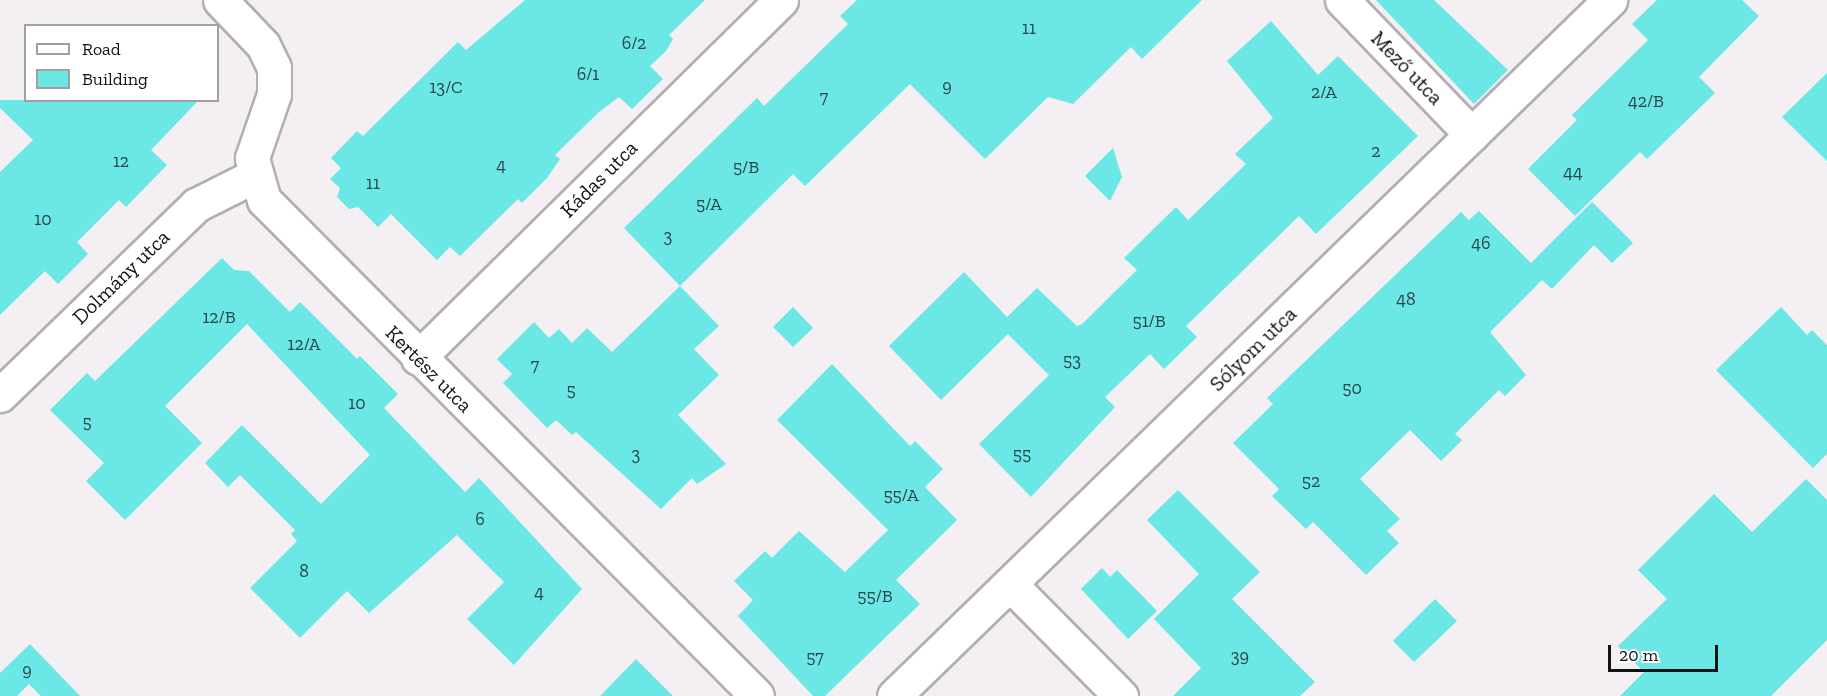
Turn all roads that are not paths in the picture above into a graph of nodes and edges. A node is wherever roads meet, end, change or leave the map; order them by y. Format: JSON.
{"nodes":[{"id":1,"x":220,"y":0,"type":"edge"},
{"id":2,"x":781,"y":0,"type":"edge"},
{"id":3,"x":1342,"y":0,"type":"edge"},
{"id":4,"x":1610,"y":0,"type":"edge"},
{"id":5,"x":1472,"y":135,"type":"junction"},
{"id":6,"x":254,"y":176,"type":"junction"},
{"id":7,"x":418,"y":358,"type":"junction"},
{"id":8,"x":0,"y":395,"type":"edge"},
{"id":9,"x":1010,"y":584,"type":"junction"},
{"id":10,"x":758,"y":696,"type":"edge"},
{"id":11,"x":894,"y":696,"type":"edge"},
{"id":12,"x":1121,"y":696,"type":"edge"}],
"edges":[{"from":1,"to":6,"type":"street"},
{"from":2,"to":7,"type":"street","name":"Kádas utca"},
{"from":3,"to":5,"type":"street","name":"Mező utca"},
{"from":4,"to":5,"type":"street","name":"Sólyom utca"},
{"from":5,"to":9,"type":"street","name":"Sólyom utca"},
{"from":6,"to":7,"type":"street","name":"Kertész utca"},
{"from":6,"to":8,"type":"street","name":"Dolmány utca"},
{"from":7,"to":10,"type":"street","name":"Kertész utca"},
{"from":9,"to":11,"type":"street","name":"Sólyom utca"},
{"from":9,"to":12,"type":"street"}]}
